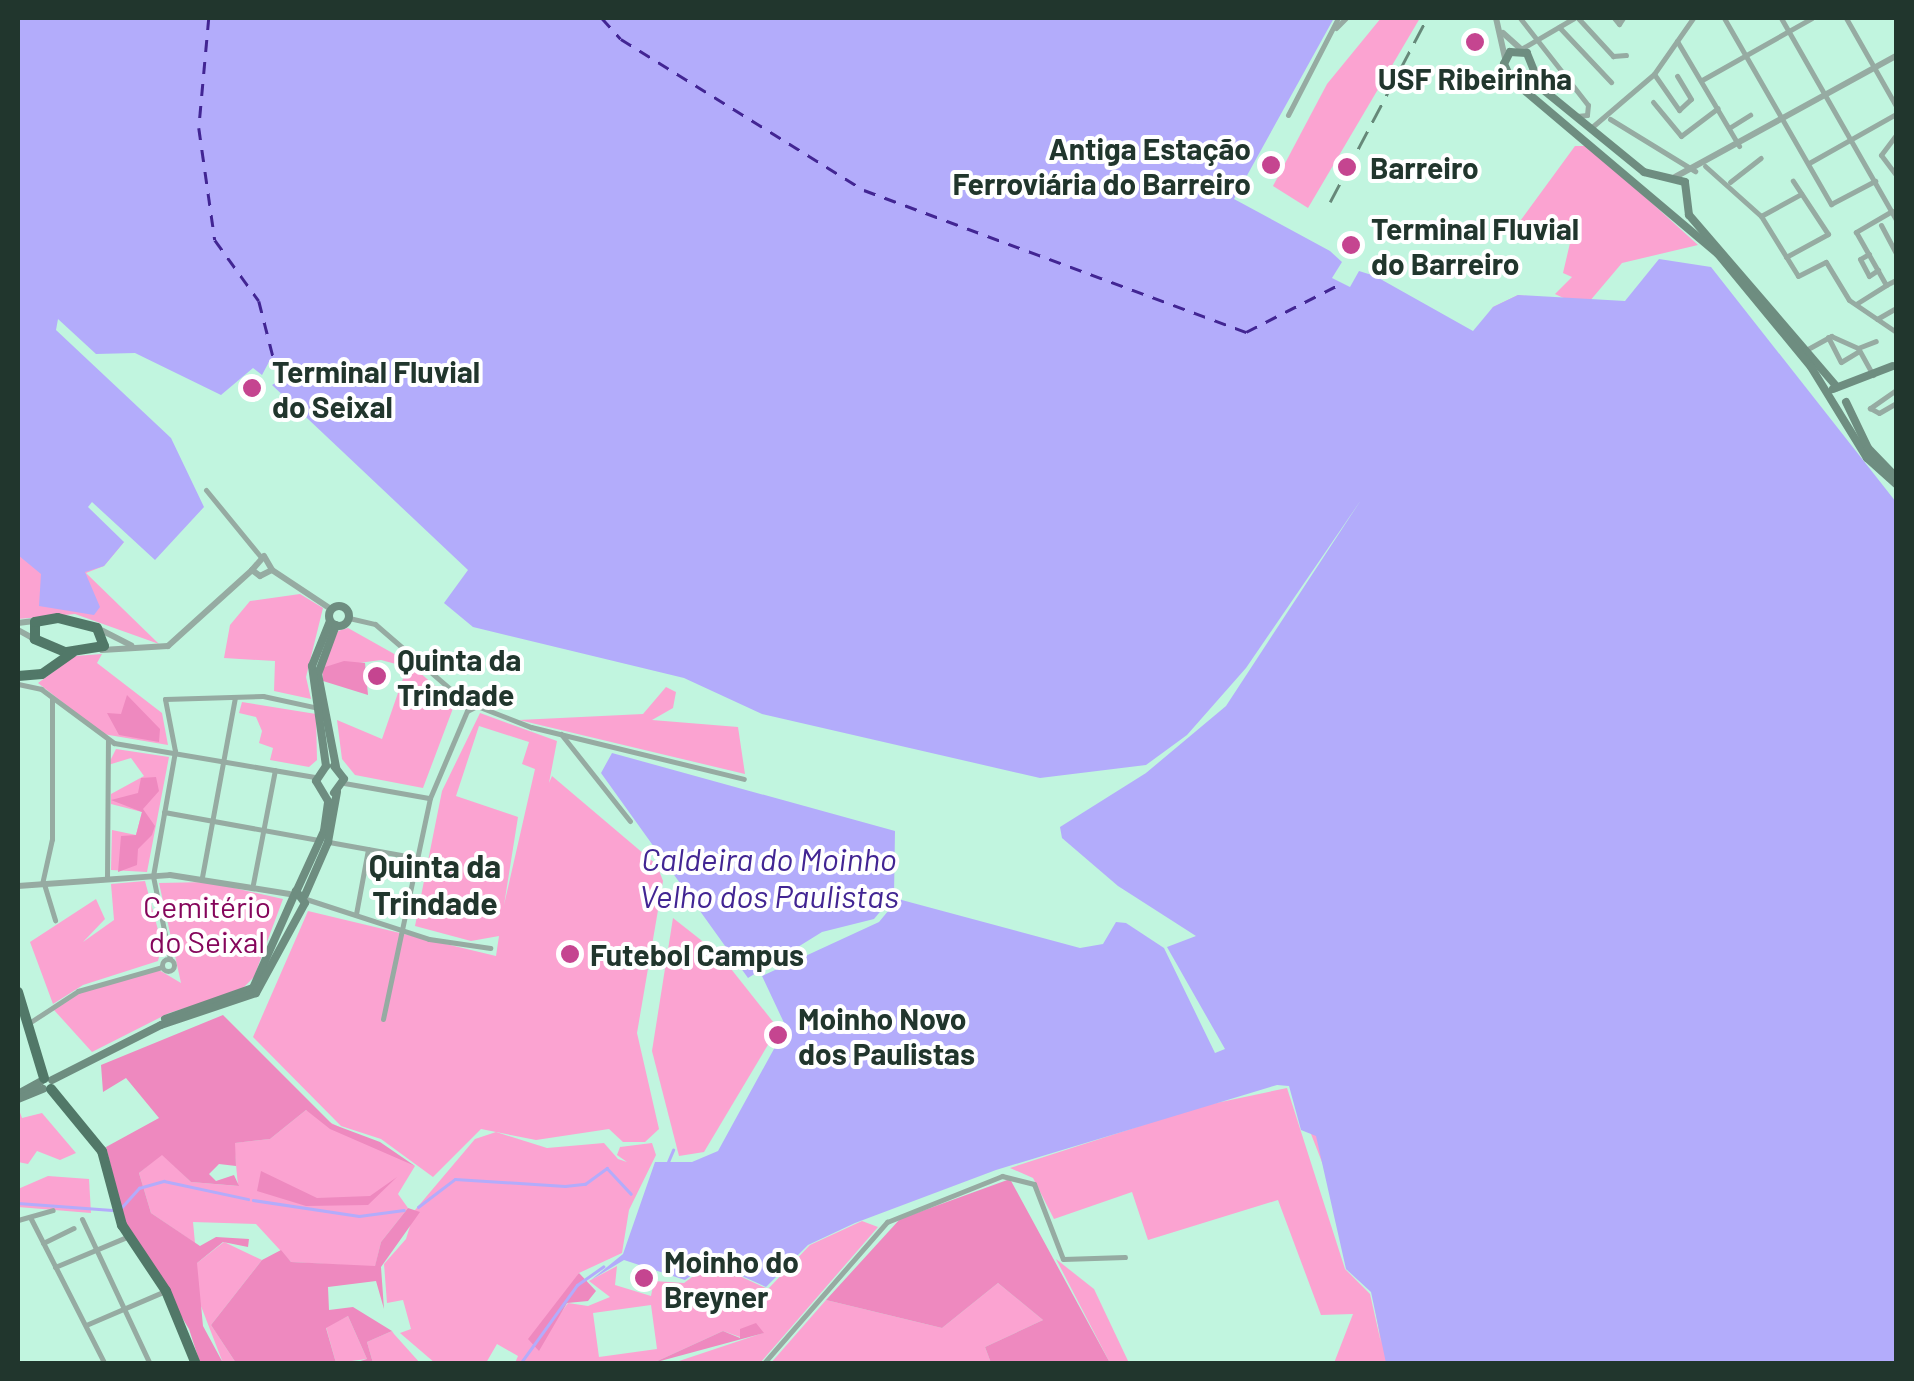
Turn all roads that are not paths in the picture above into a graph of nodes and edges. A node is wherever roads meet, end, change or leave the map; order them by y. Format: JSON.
{"nodes":[{"id":1,"x":1338,"y":18,"type":"edge"},
{"id":2,"x":1346,"y":18,"type":"edge"},
{"id":3,"x":1496,"y":18,"type":"edge"},
{"id":4,"x":1520,"y":18,"type":"edge"},
{"id":5,"x":1574,"y":18,"type":"edge"},
{"id":6,"x":1614,"y":18,"type":"edge"},
{"id":7,"x":1623,"y":18,"type":"edge"},
{"id":8,"x":1693,"y":18,"type":"edge"},
{"id":9,"x":1724,"y":18,"type":"edge"},
{"id":10,"x":1782,"y":18,"type":"edge"},
{"id":11,"x":1812,"y":18,"type":"edge"},
{"id":12,"x":1846,"y":18,"type":"edge"},
{"id":13,"x":1559,"y":28,"type":"junction"},
{"id":14,"x":1502,"y":31,"type":"junction"},
{"id":15,"x":1789,"y":31,"type":"junction"},
{"id":16,"x":1330,"y":34,"type":"junction"},
{"id":17,"x":1677,"y":41,"type":"junction"},
{"id":18,"x":1538,"y":42,"type":"junction"},
{"id":19,"x":1521,"y":48,"type":"junction"},
{"id":20,"x":1626,"y":55,"type":"dead end"},
{"id":21,"x":1745,"y":56,"type":"junction"},
{"id":22,"x":1896,"y":56,"type":"edge"},
{"id":23,"x":1504,"y":58,"type":"junction"},
{"id":24,"x":1532,"y":64,"type":"junction"},
{"id":25,"x":1875,"y":68,"type":"junction"},
{"id":26,"x":1654,"y":74,"type":"junction"},
{"id":27,"x":1676,"y":76,"type":"dead end"},
{"id":28,"x":1702,"y":80,"type":"junction"},
{"id":29,"x":1610,"y":82,"type":"dead end"},
{"id":30,"x":1827,"y":96,"type":"junction"},
{"id":31,"x":1653,"y":102,"type":"dead end"},
{"id":32,"x":1718,"y":108,"type":"junction"},
{"id":33,"x":1896,"y":110,"type":"edge"},
{"id":34,"x":1288,"y":115,"type":"dead end"},
{"id":35,"x":1574,"y":115,"type":"junction"},
{"id":36,"x":1750,"y":115,"type":"dead end"},
{"id":37,"x":1609,"y":120,"type":"junction"},
{"id":38,"x":1784,"y":121,"type":"junction"},
{"id":39,"x":1588,"y":126,"type":"junction"},
{"id":40,"x":1729,"y":128,"type":"junction"},
{"id":41,"x":1894,"y":137,"type":"edge"},
{"id":42,"x":1851,"y":140,"type":"junction"},
{"id":43,"x":1608,"y":142,"type":"junction"},
{"id":44,"x":1740,"y":146,"type":"junction"},
{"id":45,"x":1896,"y":146,"type":"edge"},
{"id":46,"x":1761,"y":158,"type":"dead end"},
{"id":47,"x":1808,"y":164,"type":"junction"},
{"id":48,"x":1706,"y":166,"type":"junction"},
{"id":49,"x":1694,"y":172,"type":"junction"},
{"id":50,"x":1896,"y":175,"type":"edge"},
{"id":51,"x":1673,"y":177,"type":"junction"},
{"id":52,"x":1792,"y":181,"type":"dead end"},
{"id":53,"x":1874,"y":181,"type":"junction"},
{"id":54,"x":1730,"y":182,"type":"junction"},
{"id":55,"x":1687,"y":193,"type":"junction"},
{"id":56,"x":1801,"y":194,"type":"junction"},
{"id":57,"x":1662,"y":202,"type":"junction"},
{"id":58,"x":1892,"y":211,"type":"junction"},
{"id":59,"x":1761,"y":216,"type":"junction"},
{"id":60,"x":1896,"y":220,"type":"edge"},
{"id":61,"x":1881,"y":226,"type":"dead end"},
{"id":62,"x":1896,"y":253,"type":"edge"},
{"id":63,"x":1785,"y":258,"type":"junction"},
{"id":64,"x":1896,"y":280,"type":"edge"},
{"id":65,"x":1886,"y":285,"type":"junction"},
{"id":66,"x":1856,"y":304,"type":"junction"},
{"id":67,"x":1896,"y":308,"type":"edge"},
{"id":68,"x":1877,"y":319,"type":"junction"},
{"id":69,"x":1896,"y":332,"type":"edge"},
{"id":70,"x":1828,"y":337,"type":"junction"},
{"id":71,"x":1876,"y":341,"type":"dead end"},
{"id":72,"x":1806,"y":350,"type":"junction"},
{"id":73,"x":1859,"y":350,"type":"junction"},
{"id":74,"x":1895,"y":366,"type":"edge"},
{"id":75,"x":1873,"y":375,"type":"junction"},
{"id":76,"x":1838,"y":387,"type":"junction"},
{"id":77,"x":1896,"y":390,"type":"edge"},
{"id":78,"x":1830,"y":400,"type":"junction"},
{"id":79,"x":1846,"y":401,"type":"junction"},
{"id":80,"x":1896,"y":403,"type":"edge"},
{"id":81,"x":1896,"y":481,"type":"edge"},
{"id":82,"x":206,"y":490,"type":"dead end"},
{"id":83,"x":260,"y":556,"type":"junction"},
{"id":84,"x":252,"y":570,"type":"junction"},
{"id":85,"x":272,"y":570,"type":"junction"},
{"id":86,"x":331,"y":609,"type":"junction"},
{"id":87,"x":349,"y":618,"type":"junction"},
{"id":88,"x":40,"y":620,"type":"junction"},
{"id":89,"x":333,"y":623,"type":"junction"},
{"id":90,"x":18,"y":627,"type":"edge"},
{"id":91,"x":101,"y":630,"type":"junction"},
{"id":92,"x":37,"y":641,"type":"junction"},
{"id":93,"x":142,"y":648,"type":"junction"},
{"id":94,"x":96,"y":651,"type":"junction"},
{"id":95,"x":73,"y":652,"type":"junction"},
{"id":96,"x":18,"y":677,"type":"edge"},
{"id":97,"x":235,"y":697,"type":"junction"},
{"id":98,"x":52,"y":698,"type":"junction"},
{"id":99,"x":463,"y":700,"type":"junction"},
{"id":100,"x":59,"y":704,"type":"junction"},
{"id":101,"x":318,"y":706,"type":"junction"},
{"id":102,"x":477,"y":706,"type":"junction"},
{"id":103,"x":467,"y":711,"type":"junction"},
{"id":104,"x":49,"y":712,"type":"junction"},
{"id":105,"x":560,"y":738,"type":"junction"},
{"id":106,"x":108,"y":740,"type":"junction"},
{"id":107,"x":175,"y":751,"type":"junction"},
{"id":108,"x":223,"y":760,"type":"junction"},
{"id":109,"x":331,"y":766,"type":"junction"},
{"id":110,"x":275,"y":770,"type":"junction"},
{"id":111,"x":316,"y":777,"type":"junction"},
{"id":112,"x":744,"y":779,"type":"dead end"},
{"id":113,"x":344,"y":783,"type":"junction"},
{"id":114,"x":336,"y":792,"type":"junction"},
{"id":115,"x":325,"y":793,"type":"junction"},
{"id":116,"x":430,"y":798,"type":"junction"},
{"id":117,"x":164,"y":812,"type":"junction"},
{"id":118,"x":212,"y":821,"type":"junction"},
{"id":119,"x":630,"y":821,"type":"dead end"},
{"id":120,"x":263,"y":830,"type":"junction"},
{"id":121,"x":324,"y":841,"type":"junction"},
{"id":122,"x":368,"y":850,"type":"junction"},
{"id":123,"x":418,"y":858,"type":"junction"},
{"id":124,"x":152,"y":876,"type":"junction"},
{"id":125,"x":202,"y":877,"type":"junction"},
{"id":126,"x":107,"y":879,"type":"junction"},
{"id":127,"x":43,"y":884,"type":"junction"},
{"id":128,"x":253,"y":884,"type":"junction"},
{"id":129,"x":18,"y":886,"type":"edge"},
{"id":130,"x":299,"y":895,"type":"junction"},
{"id":131,"x":294,"y":908,"type":"junction"},
{"id":132,"x":356,"y":914,"type":"junction"},
{"id":133,"x":55,"y":920,"type":"dead end"},
{"id":134,"x":404,"y":930,"type":"junction"},
{"id":135,"x":490,"y":948,"type":"dead end"},
{"id":136,"x":18,"y":992,"type":"edge"},
{"id":137,"x":382,"y":1019,"type":"dead end"},
{"id":138,"x":27,"y":1025,"type":"junction"},
{"id":139,"x":46,"y":1083,"type":"junction"},
{"id":140,"x":18,"y":1097,"type":"edge"},
{"id":141,"x":54,"y":1210,"type":"dead end"},
{"id":142,"x":30,"y":1217,"type":"junction"},
{"id":143,"x":82,"y":1219,"type":"dead end"},
{"id":144,"x":18,"y":1220,"type":"edge"},
{"id":145,"x":74,"y":1228,"type":"dead end"},
{"id":146,"x":129,"y":1236,"type":"junction"},
{"id":147,"x":43,"y":1244,"type":"junction"},
{"id":148,"x":92,"y":1251,"type":"junction"},
{"id":149,"x":1125,"y":1257,"type":"dead end"},
{"id":150,"x":55,"y":1266,"type":"junction"},
{"id":151,"x":166,"y":1291,"type":"junction"},
{"id":152,"x":122,"y":1310,"type":"junction"},
{"id":153,"x":86,"y":1325,"type":"junction"},
{"id":154,"x":102,"y":1363,"type":"edge"},
{"id":155,"x":150,"y":1364,"type":"edge"},
{"id":156,"x":196,"y":1364,"type":"edge"},
{"id":157,"x":763,"y":1364,"type":"edge"}],
"edges":[{"from":1,"to":16,"type":"street"},
{"from":2,"to":16,"type":"street"},
{"from":3,"to":14,"type":"street"},
{"from":4,"to":18,"type":"street"},
{"from":5,"to":13,"type":"street"},
{"from":5,"to":20,"type":"street"},
{"from":6,"to":7,"type":"street"},
{"from":8,"to":17,"type":"street"},
{"from":9,"to":21,"type":"street"},
{"from":10,"to":15,"type":"street"},
{"from":11,"to":15,"type":"street"},
{"from":12,"to":25,"type":"street"},
{"from":13,"to":18,"type":"street"},
{"from":13,"to":29,"type":"street"},
{"from":14,"to":19,"type":"street"},
{"from":14,"to":23,"type":"street"},
{"from":15,"to":21,"type":"street"},
{"from":15,"to":30,"type":"street"},
{"from":16,"to":34,"type":"street"},
{"from":17,"to":26,"type":"street"},
{"from":17,"to":28,"type":"street"},
{"from":18,"to":19,"type":"street"},
{"from":18,"to":24,"type":"street"},
{"from":18,"to":35,"type":"street"},
{"from":19,"to":23,"type":"main road"},
{"from":19,"to":24,"type":"main road"},
{"from":21,"to":28,"type":"street"},
{"from":21,"to":38,"type":"street"},
{"from":22,"to":25,"type":"street"},
{"from":23,"to":57,"type":"main road"},
{"from":24,"to":35,"type":"main road"},
{"from":25,"to":30,"type":"street"},
{"from":25,"to":33,"type":"street"},
{"from":26,"to":27,"type":"street"},
{"from":26,"to":37,"type":"street"},
{"from":28,"to":32,"type":"street"},
{"from":30,"to":38,"type":"street"},
{"from":30,"to":42,"type":"street"},
{"from":31,"to":32,"type":"street"},
{"from":32,"to":40,"type":"street"},
{"from":33,"to":42,"type":"street"},
{"from":35,"to":39,"type":"main road"},
{"from":36,"to":40,"type":"street"},
{"from":37,"to":39,"type":"street"},
{"from":37,"to":43,"type":"street"},
{"from":37,"to":49,"type":"street"},
{"from":38,"to":44,"type":"street"},
{"from":38,"to":47,"type":"street"},
{"from":39,"to":43,"type":"main road"},
{"from":40,"to":44,"type":"street"},
{"from":41,"to":45,"type":"street"},
{"from":41,"to":50,"type":"street"},
{"from":42,"to":47,"type":"street"},
{"from":42,"to":53,"type":"street"},
{"from":43,"to":51,"type":"main road"},
{"from":44,"to":48,"type":"street"},
{"from":46,"to":54,"type":"street"},
{"from":47,"to":53,"type":"street"},
{"from":48,"to":49,"type":"street"},
{"from":48,"to":54,"type":"street"},
{"from":49,"to":51,"type":"street"},
{"from":49,"to":55,"type":"street"},
{"from":51,"to":55,"type":"main road"},
{"from":52,"to":56,"type":"street"},
{"from":53,"to":58,"type":"street"},
{"from":54,"to":59,"type":"street"},
{"from":55,"to":57,"type":"main road"},
{"from":55,"to":72,"type":"main road"},
{"from":56,"to":59,"type":"street"},
{"from":56,"to":63,"type":"street"},
{"from":57,"to":78,"type":"main road"},
{"from":58,"to":60,"type":"street"},
{"from":58,"to":65,"type":"street"},
{"from":59,"to":63,"type":"street"},
{"from":61,"to":62,"type":"street"},
{"from":63,"to":66,"type":"street"},
{"from":64,"to":65,"type":"street"},
{"from":65,"to":66,"type":"street"},
{"from":66,"to":68,"type":"street"},
{"from":67,"to":68,"type":"street"},
{"from":68,"to":69,"type":"street"},
{"from":70,"to":72,"type":"street"},
{"from":70,"to":73,"type":"street"},
{"from":70,"to":73,"type":"street"},
{"from":71,"to":73,"type":"street"},
{"from":72,"to":76,"type":"main road"},
{"from":73,"to":75,"type":"street"},
{"from":74,"to":75,"type":"main road"},
{"from":74,"to":79,"type":"main road"},
{"from":75,"to":76,"type":"main road"},
{"from":76,"to":78,"type":"main road"},
{"from":76,"to":79,"type":"main road"},
{"from":77,"to":80,"type":"street"},
{"from":78,"to":79,"type":"main road"},
{"from":78,"to":81,"type":"main road"},
{"from":79,"to":81,"type":"main road"},
{"from":82,"to":83,"type":"street"},
{"from":83,"to":84,"type":"street"},
{"from":83,"to":85,"type":"street"},
{"from":84,"to":85,"type":"street"},
{"from":84,"to":93,"type":"street"},
{"from":85,"to":86,"type":"street"},
{"from":86,"to":87,"type":"main road"},
{"from":86,"to":89,"type":"main road"},
{"from":87,"to":89,"type":"main road"},
{"from":87,"to":99,"type":"street"},
{"from":88,"to":90,"type":"street"},
{"from":88,"to":91,"type":"main road"},
{"from":88,"to":92,"type":"main road"},
{"from":89,"to":101,"type":"main road"},
{"from":90,"to":92,"type":"street"},
{"from":91,"to":93,"type":"street"},
{"from":91,"to":94,"type":"main road"},
{"from":92,"to":95,"type":"main road"},
{"from":92,"to":96,"type":"main road"},
{"from":93,"to":94,"type":"street"},
{"from":94,"to":95,"type":"main road"},
{"from":95,"to":96,"type":"main road"},
{"from":96,"to":98,"type":"street"},
{"from":97,"to":101,"type":"street"},
{"from":97,"to":107,"type":"street"},
{"from":97,"to":108,"type":"street"},
{"from":98,"to":100,"type":"street"},
{"from":98,"to":104,"type":"street"},
{"from":99,"to":102,"type":"street"},
{"from":99,"to":103,"type":"street"},
{"from":100,"to":104,"type":"street"},
{"from":100,"to":106,"type":"street"},
{"from":101,"to":109,"type":"main road"},
{"from":102,"to":103,"type":"street"},
{"from":102,"to":105,"type":"street"},
{"from":103,"to":116,"type":"street"},
{"from":104,"to":127,"type":"street"},
{"from":105,"to":112,"type":"street"},
{"from":105,"to":119,"type":"street"},
{"from":106,"to":107,"type":"street"},
{"from":106,"to":126,"type":"street"},
{"from":107,"to":108,"type":"street"},
{"from":107,"to":117,"type":"street"},
{"from":108,"to":110,"type":"street"},
{"from":108,"to":118,"type":"street"},
{"from":109,"to":111,"type":"main road"},
{"from":109,"to":113,"type":"main road"},
{"from":110,"to":111,"type":"street"},
{"from":110,"to":120,"type":"street"},
{"from":111,"to":115,"type":"main road"},
{"from":113,"to":114,"type":"main road"},
{"from":113,"to":116,"type":"street"},
{"from":114,"to":115,"type":"main road"},
{"from":114,"to":121,"type":"main road"},
{"from":115,"to":121,"type":"main road"},
{"from":116,"to":123,"type":"street"},
{"from":117,"to":118,"type":"street"},
{"from":117,"to":124,"type":"street"},
{"from":118,"to":120,"type":"street"},
{"from":118,"to":125,"type":"street"},
{"from":120,"to":121,"type":"street"},
{"from":120,"to":128,"type":"street"},
{"from":121,"to":122,"type":"street"},
{"from":121,"to":130,"type":"main road"},
{"from":122,"to":123,"type":"street"},
{"from":122,"to":132,"type":"street"},
{"from":123,"to":134,"type":"street"},
{"from":124,"to":125,"type":"street"},
{"from":124,"to":126,"type":"street"},
{"from":124,"to":138,"type":"street"},
{"from":125,"to":128,"type":"street"},
{"from":126,"to":127,"type":"street"},
{"from":127,"to":129,"type":"street"},
{"from":127,"to":133,"type":"street"},
{"from":128,"to":130,"type":"street"},
{"from":130,"to":131,"type":"main road"},
{"from":130,"to":131,"type":"main road"},
{"from":130,"to":132,"type":"street"},
{"from":131,"to":139,"type":"main road"},
{"from":132,"to":134,"type":"street"},
{"from":134,"to":135,"type":"street"},
{"from":134,"to":137,"type":"street"},
{"from":136,"to":138,"type":"main road"},
{"from":138,"to":139,"type":"main road"},
{"from":139,"to":140,"type":"main road"},
{"from":139,"to":146,"type":"main road"},
{"from":141,"to":142,"type":"street"},
{"from":142,"to":144,"type":"street"},
{"from":142,"to":147,"type":"street"},
{"from":143,"to":148,"type":"street"},
{"from":145,"to":147,"type":"street"},
{"from":146,"to":148,"type":"street"},
{"from":146,"to":151,"type":"main road"},
{"from":147,"to":150,"type":"street"},
{"from":148,"to":150,"type":"street"},
{"from":148,"to":152,"type":"street"},
{"from":149,"to":157,"type":"street"},
{"from":150,"to":153,"type":"street"},
{"from":151,"to":152,"type":"street"},
{"from":151,"to":156,"type":"main road"},
{"from":152,"to":153,"type":"street"},
{"from":152,"to":155,"type":"street"},
{"from":153,"to":154,"type":"street"}]}
